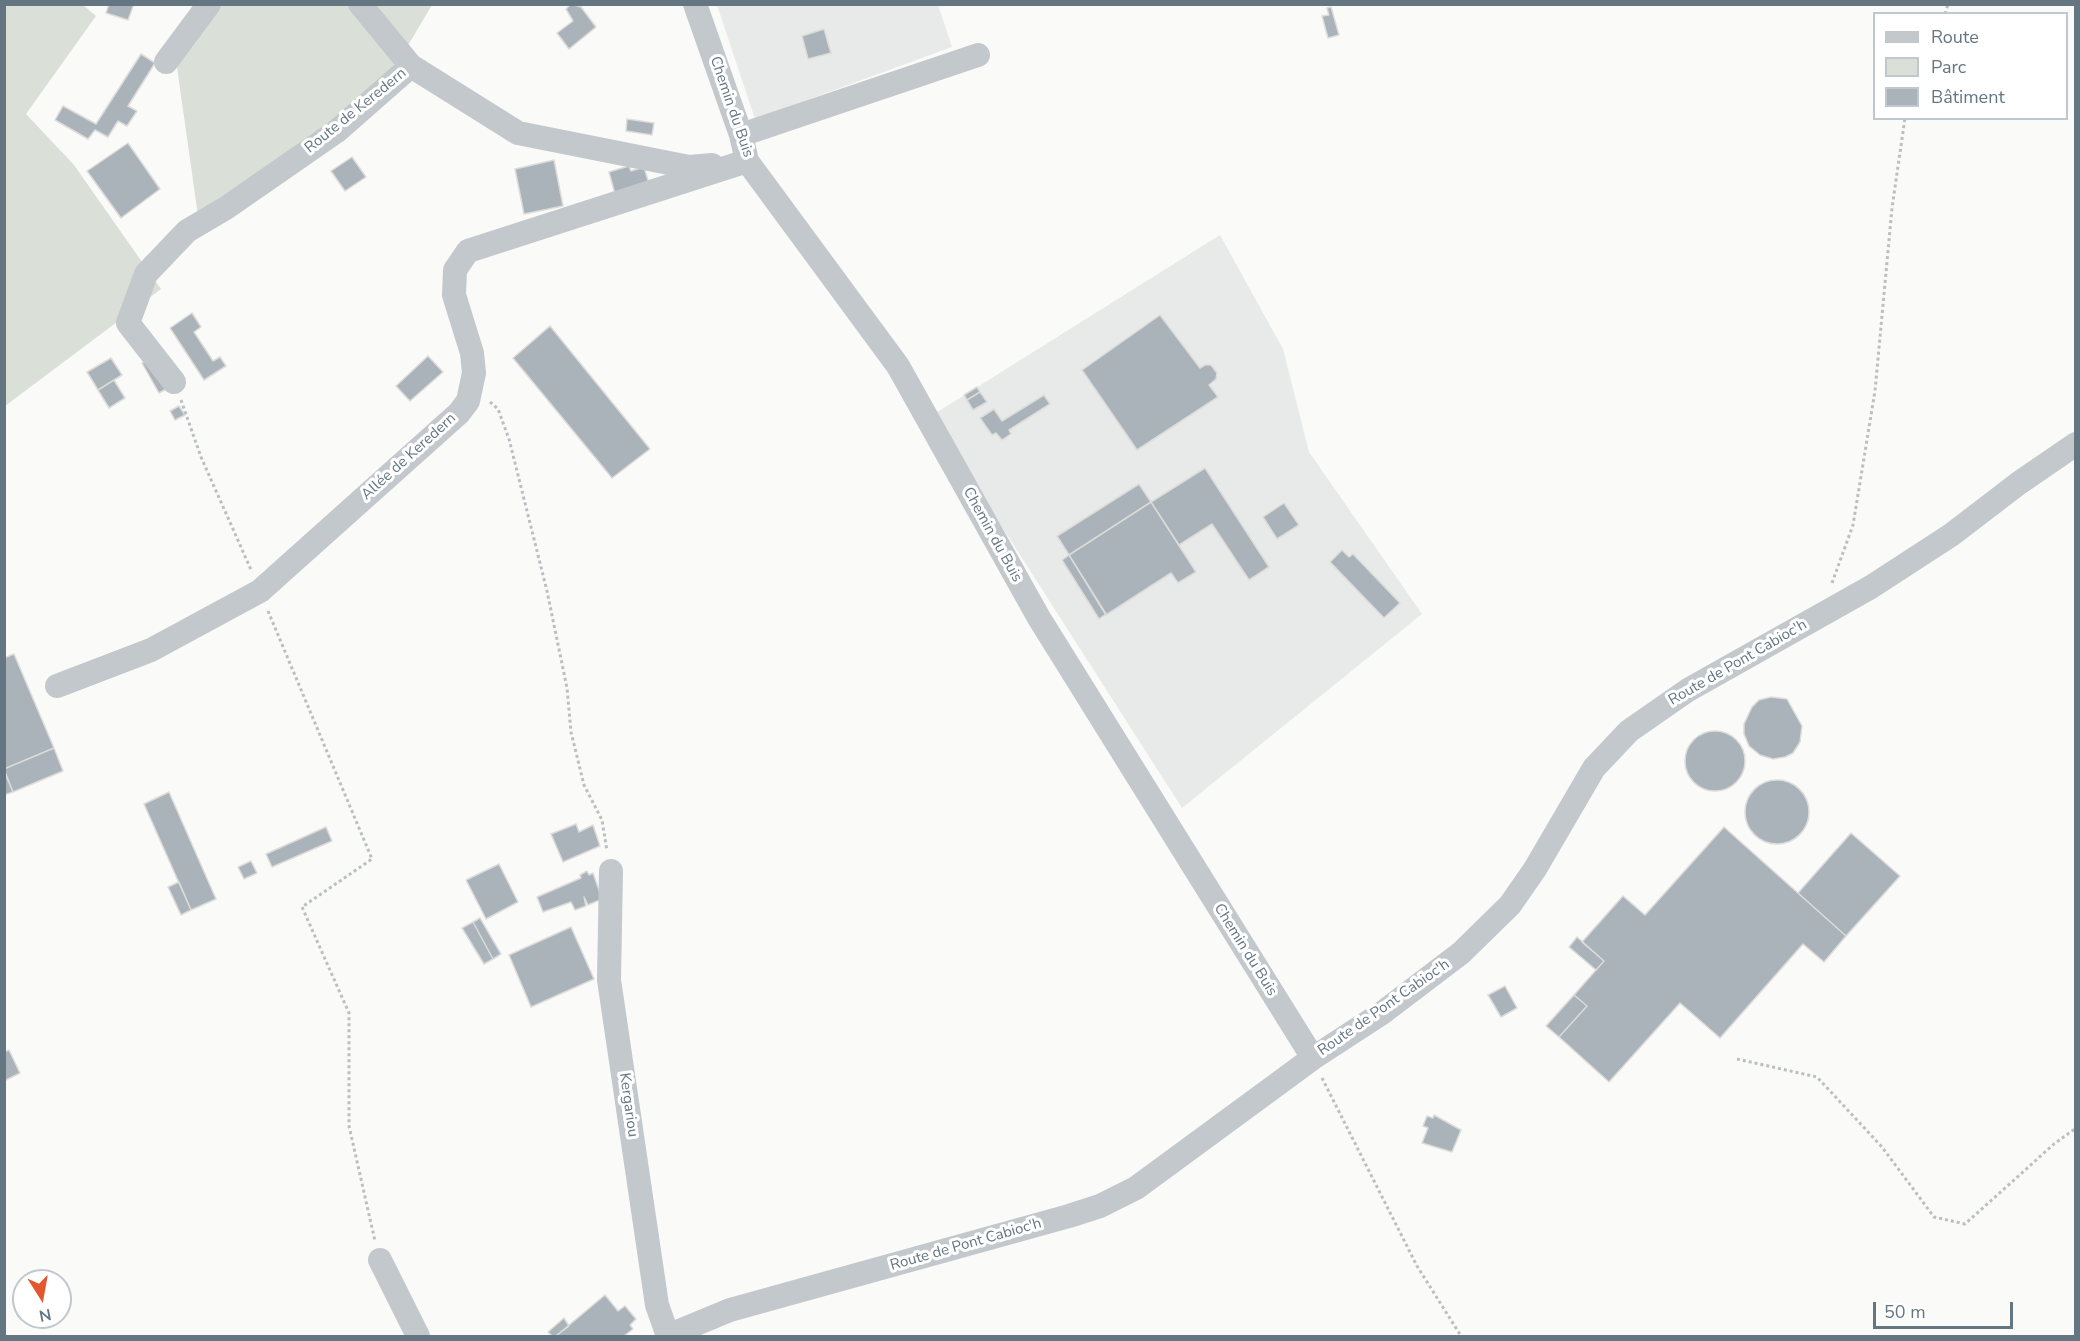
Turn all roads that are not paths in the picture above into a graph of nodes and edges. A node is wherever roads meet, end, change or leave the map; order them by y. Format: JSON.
{"nodes":[{"id":1,"x":209,"y":4,"type":"edge"},
{"id":2,"x":360,"y":4,"type":"edge"},
{"id":3,"x":695,"y":4,"type":"edge"},
{"id":4,"x":978,"y":55,"type":"dead end"},
{"id":5,"x":166,"y":62,"type":"dead end"},
{"id":6,"x":411,"y":66,"type":"junction"},
{"id":7,"x":741,"y":135,"type":"junction"},
{"id":8,"x":747,"y":161,"type":"junction"},
{"id":9,"x":174,"y":382,"type":"road end"},
{"id":10,"x":2076,"y":444,"type":"edge"},
{"id":11,"x":57,"y":686,"type":"dead end"},
{"id":12,"x":611,"y":871,"type":"road end"},
{"id":13,"x":1312,"y":1058,"type":"junction"},
{"id":14,"x":380,"y":1260,"type":"road end"},
{"id":15,"x":418,"y":1336,"type":"edge"},
{"id":16,"x":667,"y":1336,"type":"edge"}],
"edges":[{"from":1,"to":5,"type":"street"},
{"from":2,"to":6,"type":"street"},
{"from":3,"to":7,"type":"street","name":"Chemin du Buis"},
{"from":4,"to":7,"type":"street"},
{"from":6,"to":8,"type":"street","name":"Route de Keredern"},
{"from":6,"to":9,"type":"street","name":"Route de Keredern"},
{"from":7,"to":8,"type":"street","name":"Chemin du Buis"},
{"from":8,"to":11,"type":"street","name":"Allée de Keredern"},
{"from":8,"to":13,"type":"street","name":"Chemin du Buis"},
{"from":10,"to":13,"type":"street","name":"Route de Pont Cabioc'h"},
{"from":12,"to":16,"type":"street","name":"Kergariou"},
{"from":13,"to":16,"type":"street","name":"Route de Pont Cabioc'h"},
{"from":14,"to":15,"type":"street"}]}
